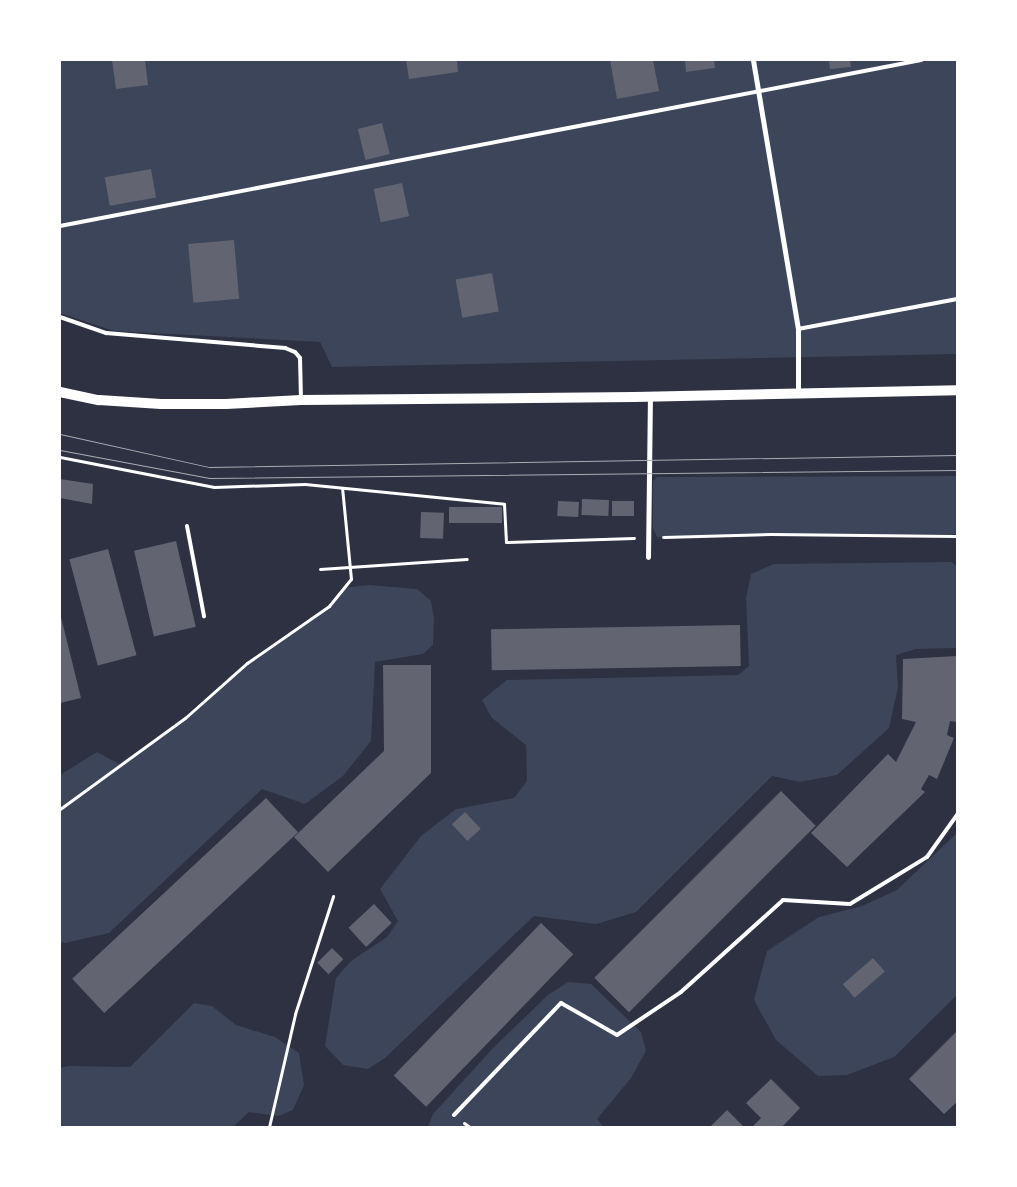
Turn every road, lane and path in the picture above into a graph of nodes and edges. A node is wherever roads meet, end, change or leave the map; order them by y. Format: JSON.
{"nodes":[{"id":1,"x":753,"y":60,"type":"edge"},
{"id":2,"x":921,"y":60,"type":"edge"},
{"id":3,"x":759,"y":93,"type":"junction"},
{"id":4,"x":60,"y":226,"type":"edge"},
{"id":5,"x":957,"y":299,"type":"edge"},
{"id":6,"x":60,"y":317,"type":"edge"},
{"id":7,"x":798,"y":329,"type":"junction"},
{"id":8,"x":957,"y":390,"type":"edge"},
{"id":9,"x":60,"y":392,"type":"edge"},
{"id":10,"x":798,"y":395,"type":"junction"},
{"id":11,"x":650,"y":397,"type":"junction"},
{"id":12,"x":301,"y":400,"type":"junction"},
{"id":13,"x":60,"y":456,"type":"edge"},
{"id":14,"x":342,"y":488,"type":"junction"},
{"id":15,"x":188,"y":526,"type":"dead end"},
{"id":16,"x":957,"y":536,"type":"edge"},
{"id":17,"x":648,"y":537,"type":"junction"},
{"id":18,"x":648,"y":557,"type":"dead end"},
{"id":19,"x":467,"y":560,"type":"dead end"},
{"id":20,"x":350,"y":567,"type":"junction"},
{"id":21,"x":320,"y":569,"type":"dead end"},
{"id":22,"x":204,"y":616,"type":"dead end"},
{"id":23,"x":60,"y":809,"type":"edge"},
{"id":24,"x":957,"y":815,"type":"edge"},
{"id":25,"x":333,"y":896,"type":"dead end"},
{"id":26,"x":454,"y":1114,"type":"dead end"},
{"id":27,"x":269,"y":1127,"type":"edge"}],
"edges":[{"from":1,"to":3,"type":"street"},
{"from":2,"to":3,"type":"lane"},
{"from":3,"to":4,"type":"lane"},
{"from":3,"to":7,"type":"street"},
{"from":5,"to":7,"type":"lane"},
{"from":6,"to":12,"type":"lane"},
{"from":7,"to":10,"type":"street"},
{"from":8,"to":10,"type":"main road"},
{"from":9,"to":12,"type":"main road"},
{"from":10,"to":11,"type":"main road"},
{"from":11,"to":12,"type":"main road"},
{"from":11,"to":17,"type":"street"},
{"from":13,"to":14,"type":"path"},
{"from":14,"to":17,"type":"path"},
{"from":14,"to":20,"type":"path"},
{"from":15,"to":22,"type":"lane"},
{"from":16,"to":17,"type":"path"},
{"from":17,"to":18,"type":"street"},
{"from":19,"to":20,"type":"path"},
{"from":20,"to":21,"type":"path"},
{"from":20,"to":23,"type":"path"},
{"from":24,"to":26,"type":"lane"},
{"from":25,"to":27,"type":"path"}]}
